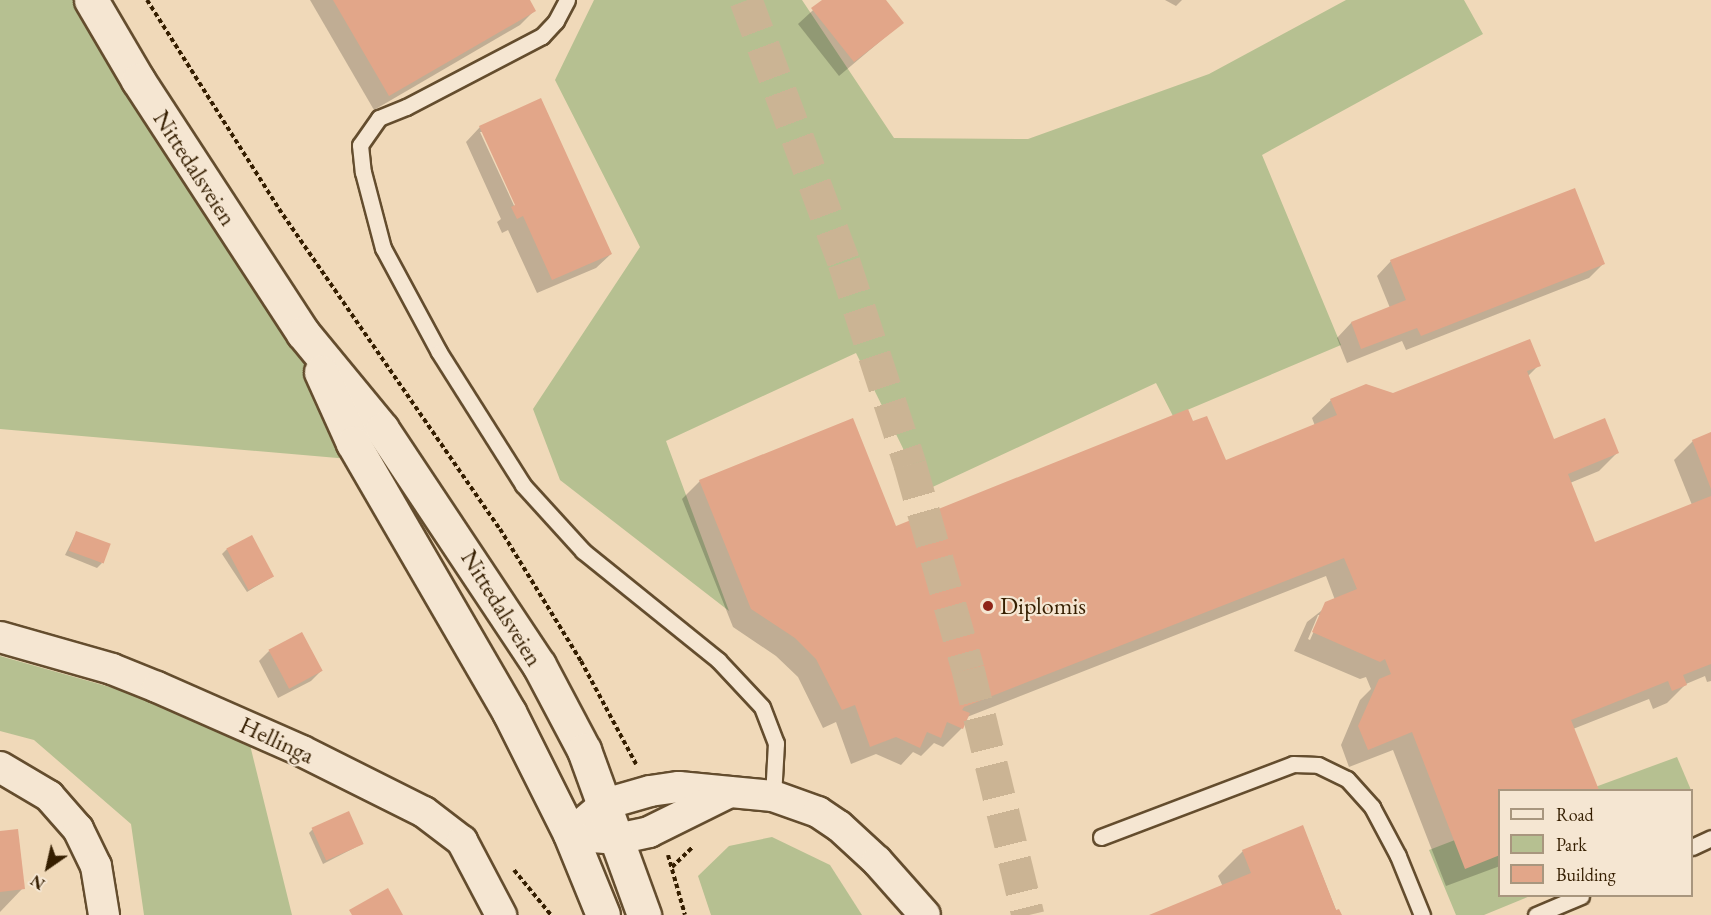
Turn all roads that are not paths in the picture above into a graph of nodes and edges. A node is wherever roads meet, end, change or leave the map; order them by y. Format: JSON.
{"nodes":[{"id":1,"x":91,"y":0,"type":"edge"},
{"id":2,"x":567,"y":0,"type":"edge"},
{"id":3,"x":303,"y":333,"type":"junction"},
{"id":4,"x":0,"y":637,"type":"edge"},
{"id":5,"x":0,"y":767,"type":"edge"},
{"id":6,"x":730,"y":792,"type":"junction"},
{"id":7,"x":773,"y":796,"type":"junction"},
{"id":8,"x":605,"y":804,"type":"junction"},
{"id":9,"x":570,"y":834,"type":"junction"},
{"id":10,"x":1101,"y":837,"type":"dead end"},
{"id":11,"x":1711,"y":838,"type":"edge"},
{"id":12,"x":617,"y":839,"type":"junction"},
{"id":13,"x":1693,"y":847,"type":"edge"},
{"id":14,"x":1579,"y":897,"type":"edge"},
{"id":15,"x":104,"y":915,"type":"edge"},
{"id":16,"x":501,"y":915,"type":"edge"},
{"id":17,"x":603,"y":915,"type":"edge"},
{"id":18,"x":644,"y":915,"type":"edge"},
{"id":19,"x":925,"y":915,"type":"edge"},
{"id":20,"x":1422,"y":915,"type":"edge"},
{"id":21,"x":1536,"y":915,"type":"edge"}],
"edges":[{"from":1,"to":3,"type":"main road","name":"Nittedalsveien"},
{"from":2,"to":7,"type":"lane"},
{"from":3,"to":8,"type":"main road","name":"Nittedalsveien"},
{"from":3,"to":9,"type":"main road","name":"Nittedalsveien"},
{"from":4,"to":16,"type":"street","name":"Hellinga"},
{"from":5,"to":15,"type":"street"},
{"from":6,"to":7,"type":"street"},
{"from":6,"to":8,"type":"street"},
{"from":6,"to":12,"type":"street"},
{"from":7,"to":19,"type":"street"},
{"from":8,"to":9,"type":"street"},
{"from":8,"to":12,"type":"main road","name":"Nittedalsveien"},
{"from":9,"to":12,"type":"street"},
{"from":9,"to":17,"type":"main road","name":"Nittedalsveien"},
{"from":10,"to":20,"type":"lane"},
{"from":11,"to":13,"type":"lane"},
{"from":12,"to":18,"type":"main road","name":"Nittedalsveien"},
{"from":14,"to":21,"type":"lane"}]}
